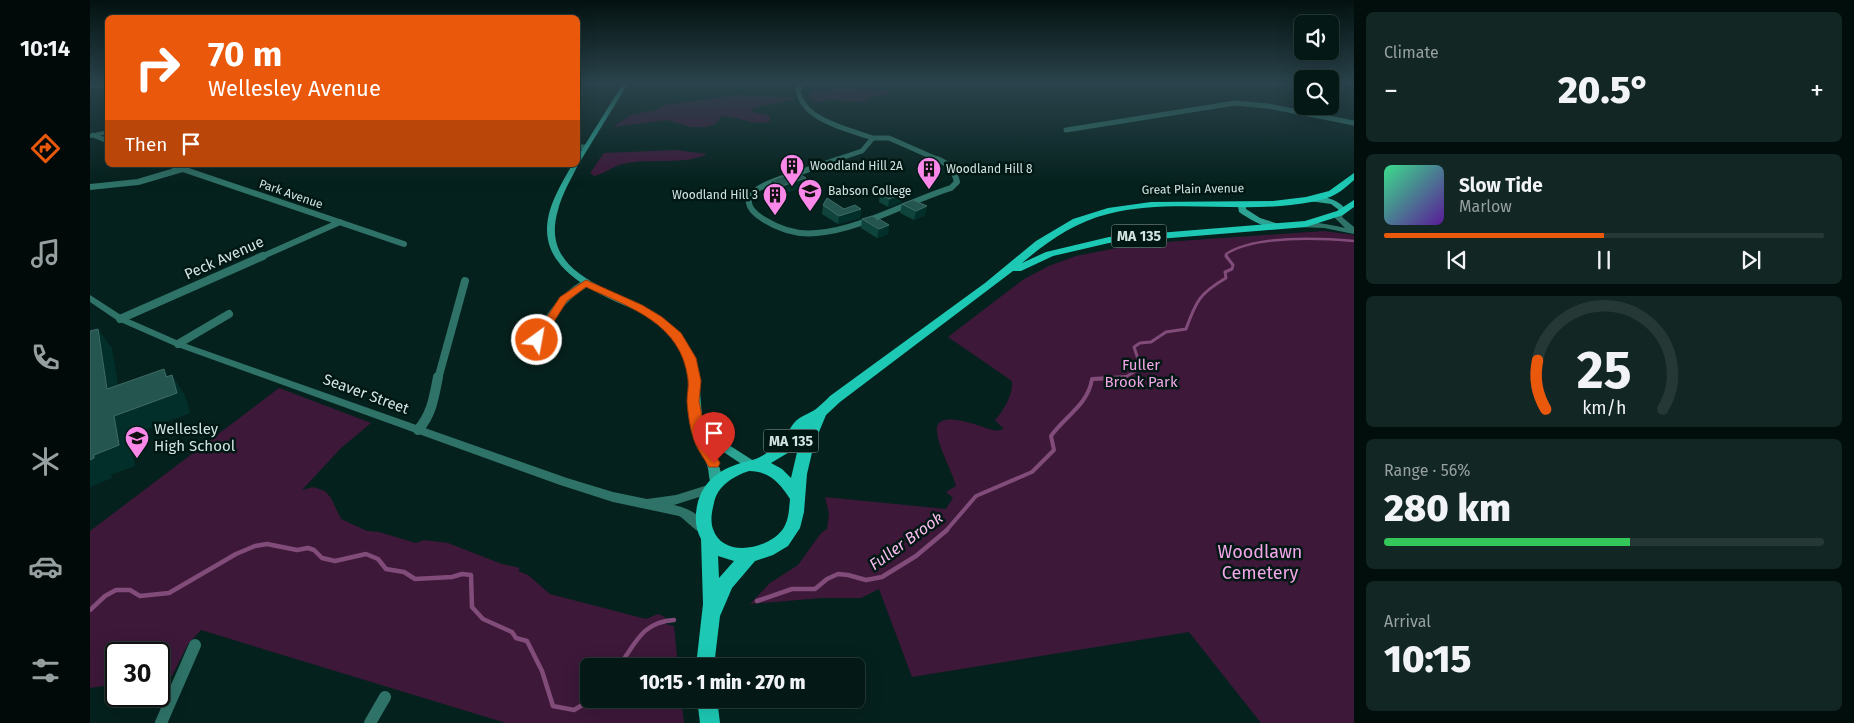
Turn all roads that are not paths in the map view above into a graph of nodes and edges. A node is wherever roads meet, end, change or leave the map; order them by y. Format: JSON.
{"nodes":[{"id":1,"x":605,"y":116,"type":"edge"},
{"id":2,"x":817,"y":116,"type":"edge"},
{"id":3,"x":1156,"y":116,"type":"edge"},
{"id":4,"x":1318,"y":116,"type":"edge"},
{"id":5,"x":1354,"y":123,"type":"edge"},
{"id":6,"x":1066,"y":130,"type":"dead end"},
{"id":7,"x":105,"y":133,"type":"edge"},
{"id":8,"x":91,"y":136,"type":"edge"},
{"id":9,"x":873,"y":138,"type":"junction"},
{"id":10,"x":105,"y":141,"type":"edge"},
{"id":11,"x":580,"y":147,"type":"edge"},
{"id":12,"x":585,"y":147,"type":"junction"},
{"id":13,"x":580,"y":156,"type":"edge"},
{"id":14,"x":176,"y":167,"type":"edge"},
{"id":15,"x":573,"y":167,"type":"edge"},
{"id":16,"x":182,"y":169,"type":"junction"},
{"id":17,"x":1354,"y":176,"type":"edge"},
{"id":18,"x":90,"y":187,"type":"edge"},
{"id":19,"x":1312,"y":199,"type":"junction"},
{"id":20,"x":1354,"y":203,"type":"edge"},
{"id":21,"x":1246,"y":204,"type":"junction"},
{"id":22,"x":1342,"y":212,"type":"junction"},
{"id":23,"x":340,"y":222,"type":"junction"},
{"id":24,"x":1298,"y":225,"type":"junction"},
{"id":25,"x":1279,"y":227,"type":"junction"},
{"id":26,"x":1354,"y":231,"type":"edge"},
{"id":27,"x":404,"y":244,"type":"dead end"},
{"id":28,"x":465,"y":281,"type":"dead end"},
{"id":29,"x":586,"y":283,"type":"junction"},
{"id":30,"x":989,"y":286,"type":"junction"},
{"id":31,"x":90,"y":298,"type":"edge"},
{"id":32,"x":229,"y":314,"type":"dead end"},
{"id":33,"x":120,"y":319,"type":"junction"},
{"id":34,"x":178,"y":344,"type":"junction"},
{"id":35,"x":527,"y":355,"type":"dead end"},
{"id":36,"x":821,"y":412,"type":"junction"},
{"id":37,"x":697,"y":424,"type":"junction"},
{"id":38,"x":418,"y":430,"type":"junction"},
{"id":39,"x":755,"y":465,"type":"junction"},
{"id":40,"x":713,"y":486,"type":"junction"},
{"id":41,"x":798,"y":499,"type":"junction"},
{"id":42,"x":639,"y":502,"type":"junction"},
{"id":43,"x":706,"y":535,"type":"junction"},
{"id":44,"x":749,"y":556,"type":"junction"},
{"id":45,"x":710,"y":623,"type":"junction"},
{"id":46,"x":195,"y":645,"type":"dead end"},
{"id":47,"x":706,"y":658,"type":"edge"},
{"id":48,"x":385,"y":696,"type":"dead end"},
{"id":49,"x":708,"y":708,"type":"edge"},
{"id":50,"x":161,"y":723,"type":"edge"},
{"id":51,"x":370,"y":723,"type":"edge"},
{"id":52,"x":710,"y":723,"type":"edge"}],
"edges":[{"from":1,"to":12,"type":"main road"},
{"from":2,"to":9,"type":"street"},
{"from":3,"to":6,"type":"street"},
{"from":4,"to":5,"type":"street"},
{"from":7,"to":8,"type":"street"},
{"from":8,"to":10,"type":"street"},
{"from":9,"to":9,"type":"street"},
{"from":11,"to":12,"type":"street"},
{"from":12,"to":13,"type":"main road"},
{"from":14,"to":16,"type":"street","name":"Park Avenue"},
{"from":15,"to":29,"type":"main road"},
{"from":16,"to":18,"type":"street"},
{"from":16,"to":23,"type":"street","name":"Park Avenue"},
{"from":17,"to":19,"type":"main road","name":"Great Plain Avenue","number":"MA 135"},
{"from":19,"to":21,"type":"main road","name":"Great Plain Avenue","number":"MA 135"},
{"from":19,"to":22,"type":"main road"},
{"from":20,"to":22,"type":"main road","name":"Great Plain Avenue","number":"MA 135"},
{"from":21,"to":25,"type":"main road"},
{"from":21,"to":30,"type":"main road","name":"Great Plain Avenue","number":"MA 135"},
{"from":22,"to":24,"type":"main road","name":"Great Plain Avenue","number":"MA 135"},
{"from":22,"to":26,"type":"street"},
{"from":23,"to":27,"type":"street","name":"Park Avenue"},
{"from":23,"to":33,"type":"street","name":"Peck Avenue"},
{"from":24,"to":25,"type":"main road","name":"Great Plain Avenue","number":"MA 135"},
{"from":24,"to":26,"type":"street"},
{"from":25,"to":30,"type":"main road","name":"Great Plain Avenue","number":"MA 135"},
{"from":28,"to":38,"type":"street"},
{"from":29,"to":35,"type":"street"},
{"from":29,"to":37,"type":"main road"},
{"from":30,"to":36,"type":"main road","name":"Great Plain Avenue","number":"MA 135"},
{"from":31,"to":33,"type":"street","name":"Seaver Street"},
{"from":32,"to":34,"type":"street"},
{"from":33,"to":34,"type":"street","name":"Seaver Street"},
{"from":34,"to":38,"type":"street","name":"Seaver Street"},
{"from":36,"to":39,"type":"main road","name":"Great Plain Avenue","number":"MA 135"},
{"from":36,"to":41,"type":"main road","name":"Great Plain Avenue","number":"MA 135"},
{"from":37,"to":39,"type":"main road"},
{"from":37,"to":40,"type":"main road"},
{"from":38,"to":42,"type":"street","name":"Seaver Street"},
{"from":39,"to":40,"type":"main road","number":"MA 135"},
{"from":39,"to":41,"type":"main road"},
{"from":40,"to":42,"type":"street","name":"Seaver Street"},
{"from":40,"to":43,"type":"main road"},
{"from":41,"to":44,"type":"main road","number":"MA 135"},
{"from":42,"to":43,"type":"street","name":"Seaver Street"},
{"from":43,"to":44,"type":"main road"},
{"from":43,"to":45,"type":"main road"},
{"from":44,"to":45,"type":"main road"},
{"from":45,"to":47,"type":"main road"},
{"from":46,"to":50,"type":"street"},
{"from":48,"to":51,"type":"street"},
{"from":49,"to":52,"type":"main road"}]}
